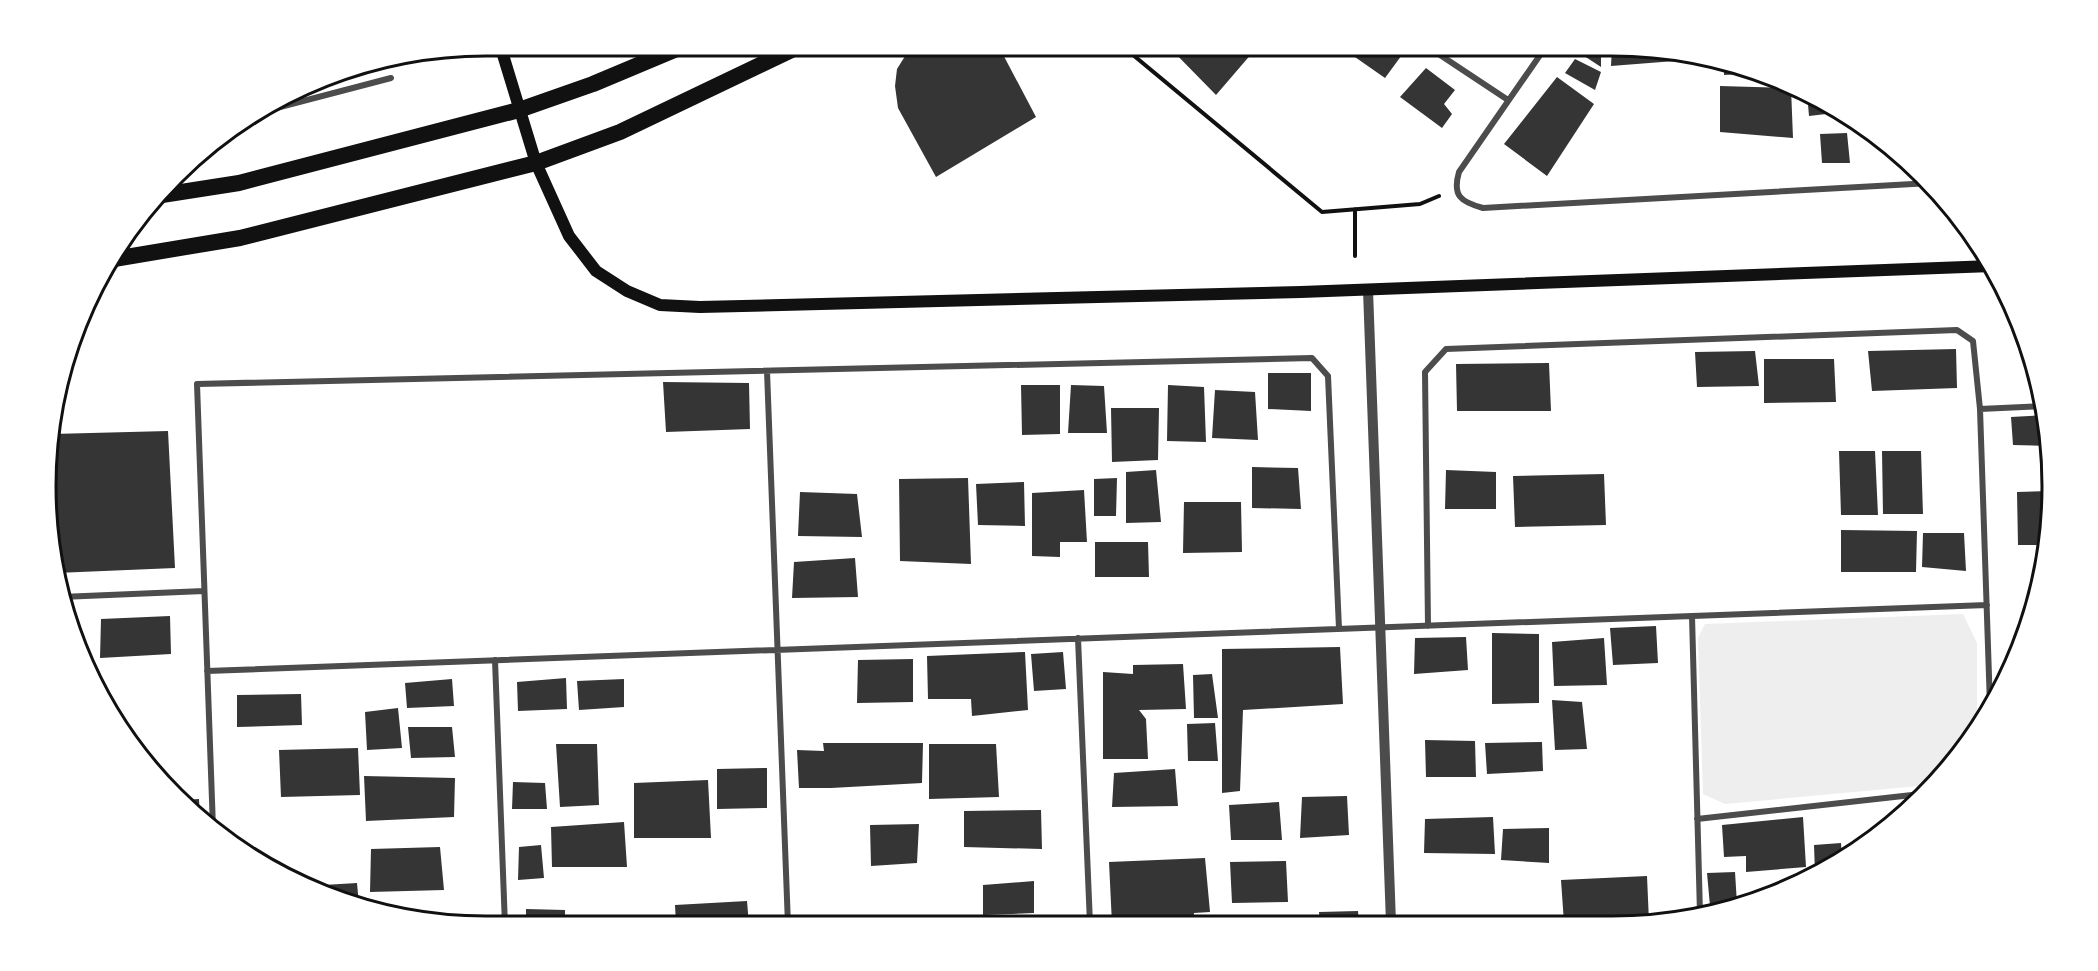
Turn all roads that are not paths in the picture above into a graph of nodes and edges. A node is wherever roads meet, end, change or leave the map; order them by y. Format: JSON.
{"nodes":[{"id":1,"x":503,"y":56,"type":"edge"},
{"id":2,"x":660,"y":56,"type":"edge"},
{"id":3,"x":779,"y":56,"type":"edge"},
{"id":4,"x":1442,"y":56,"type":"edge"},
{"id":5,"x":1539,"y":56,"type":"edge"},
{"id":6,"x":391,"y":78,"type":"dead end"},
{"id":7,"x":1508,"y":100,"type":"junction"},
{"id":8,"x":283,"y":106,"type":"edge"},
{"id":9,"x":519,"y":110,"type":"junction"},
{"id":10,"x":536,"y":163,"type":"junction"},
{"id":11,"x":1919,"y":184,"type":"edge"},
{"id":12,"x":169,"y":194,"type":"edge"},
{"id":13,"x":121,"y":258,"type":"edge"},
{"id":14,"x":1982,"y":266,"type":"edge"},
{"id":15,"x":1368,"y":290,"type":"junction"},
{"id":16,"x":767,"y":371,"type":"junction"},
{"id":17,"x":2035,"y":406,"type":"edge"},
{"id":18,"x":1980,"y":409,"type":"junction"},
{"id":19,"x":204,"y":591,"type":"junction"},
{"id":20,"x":70,"y":597,"type":"edge"},
{"id":21,"x":1987,"y":605,"type":"junction"},
{"id":22,"x":1692,"y":616,"type":"junction"},
{"id":23,"x":1428,"y":626,"type":"junction"},
{"id":24,"x":1381,"y":627,"type":"junction"},
{"id":25,"x":1339,"y":629,"type":"junction"},
{"id":26,"x":1078,"y":638,"type":"junction"},
{"id":27,"x":778,"y":650,"type":"junction"},
{"id":28,"x":495,"y":660,"type":"junction"},
{"id":29,"x":207,"y":671,"type":"junction"},
{"id":30,"x":1990,"y":692,"type":"edge"},
{"id":31,"x":1911,"y":795,"type":"edge"},
{"id":32,"x":213,"y":818,"type":"edge"},
{"id":33,"x":1697,"y":819,"type":"junction"},
{"id":34,"x":1700,"y":906,"type":"edge"},
{"id":35,"x":505,"y":916,"type":"edge"},
{"id":36,"x":788,"y":916,"type":"edge"},
{"id":37,"x":1090,"y":916,"type":"edge"},
{"id":38,"x":1391,"y":916,"type":"edge"}],
"edges":[{"from":1,"to":9,"type":"main road"},
{"from":2,"to":9,"type":"highway"},
{"from":3,"to":10,"type":"highway"},
{"from":4,"to":7,"type":"street"},
{"from":5,"to":7,"type":"street"},
{"from":6,"to":8,"type":"street"},
{"from":7,"to":11,"type":"street"},
{"from":9,"to":10,"type":"main road"},
{"from":9,"to":12,"type":"highway"},
{"from":10,"to":13,"type":"highway"},
{"from":10,"to":15,"type":"main road"},
{"from":14,"to":15,"type":"main road"},
{"from":15,"to":24,"type":"street"},
{"from":16,"to":19,"type":"street"},
{"from":16,"to":25,"type":"street"},
{"from":16,"to":27,"type":"street"},
{"from":17,"to":18,"type":"street"},
{"from":18,"to":21,"type":"street"},
{"from":18,"to":23,"type":"street"},
{"from":19,"to":20,"type":"street"},
{"from":19,"to":29,"type":"street"},
{"from":21,"to":22,"type":"street"},
{"from":21,"to":30,"type":"street"},
{"from":22,"to":23,"type":"street"},
{"from":22,"to":33,"type":"street"},
{"from":23,"to":24,"type":"street"},
{"from":24,"to":25,"type":"street"},
{"from":24,"to":38,"type":"street"},
{"from":25,"to":26,"type":"street"},
{"from":26,"to":27,"type":"street"},
{"from":26,"to":37,"type":"street"},
{"from":27,"to":28,"type":"street"},
{"from":27,"to":36,"type":"street"},
{"from":28,"to":29,"type":"street"},
{"from":28,"to":35,"type":"street"},
{"from":29,"to":32,"type":"street"},
{"from":31,"to":33,"type":"street"},
{"from":33,"to":34,"type":"street"}]}
